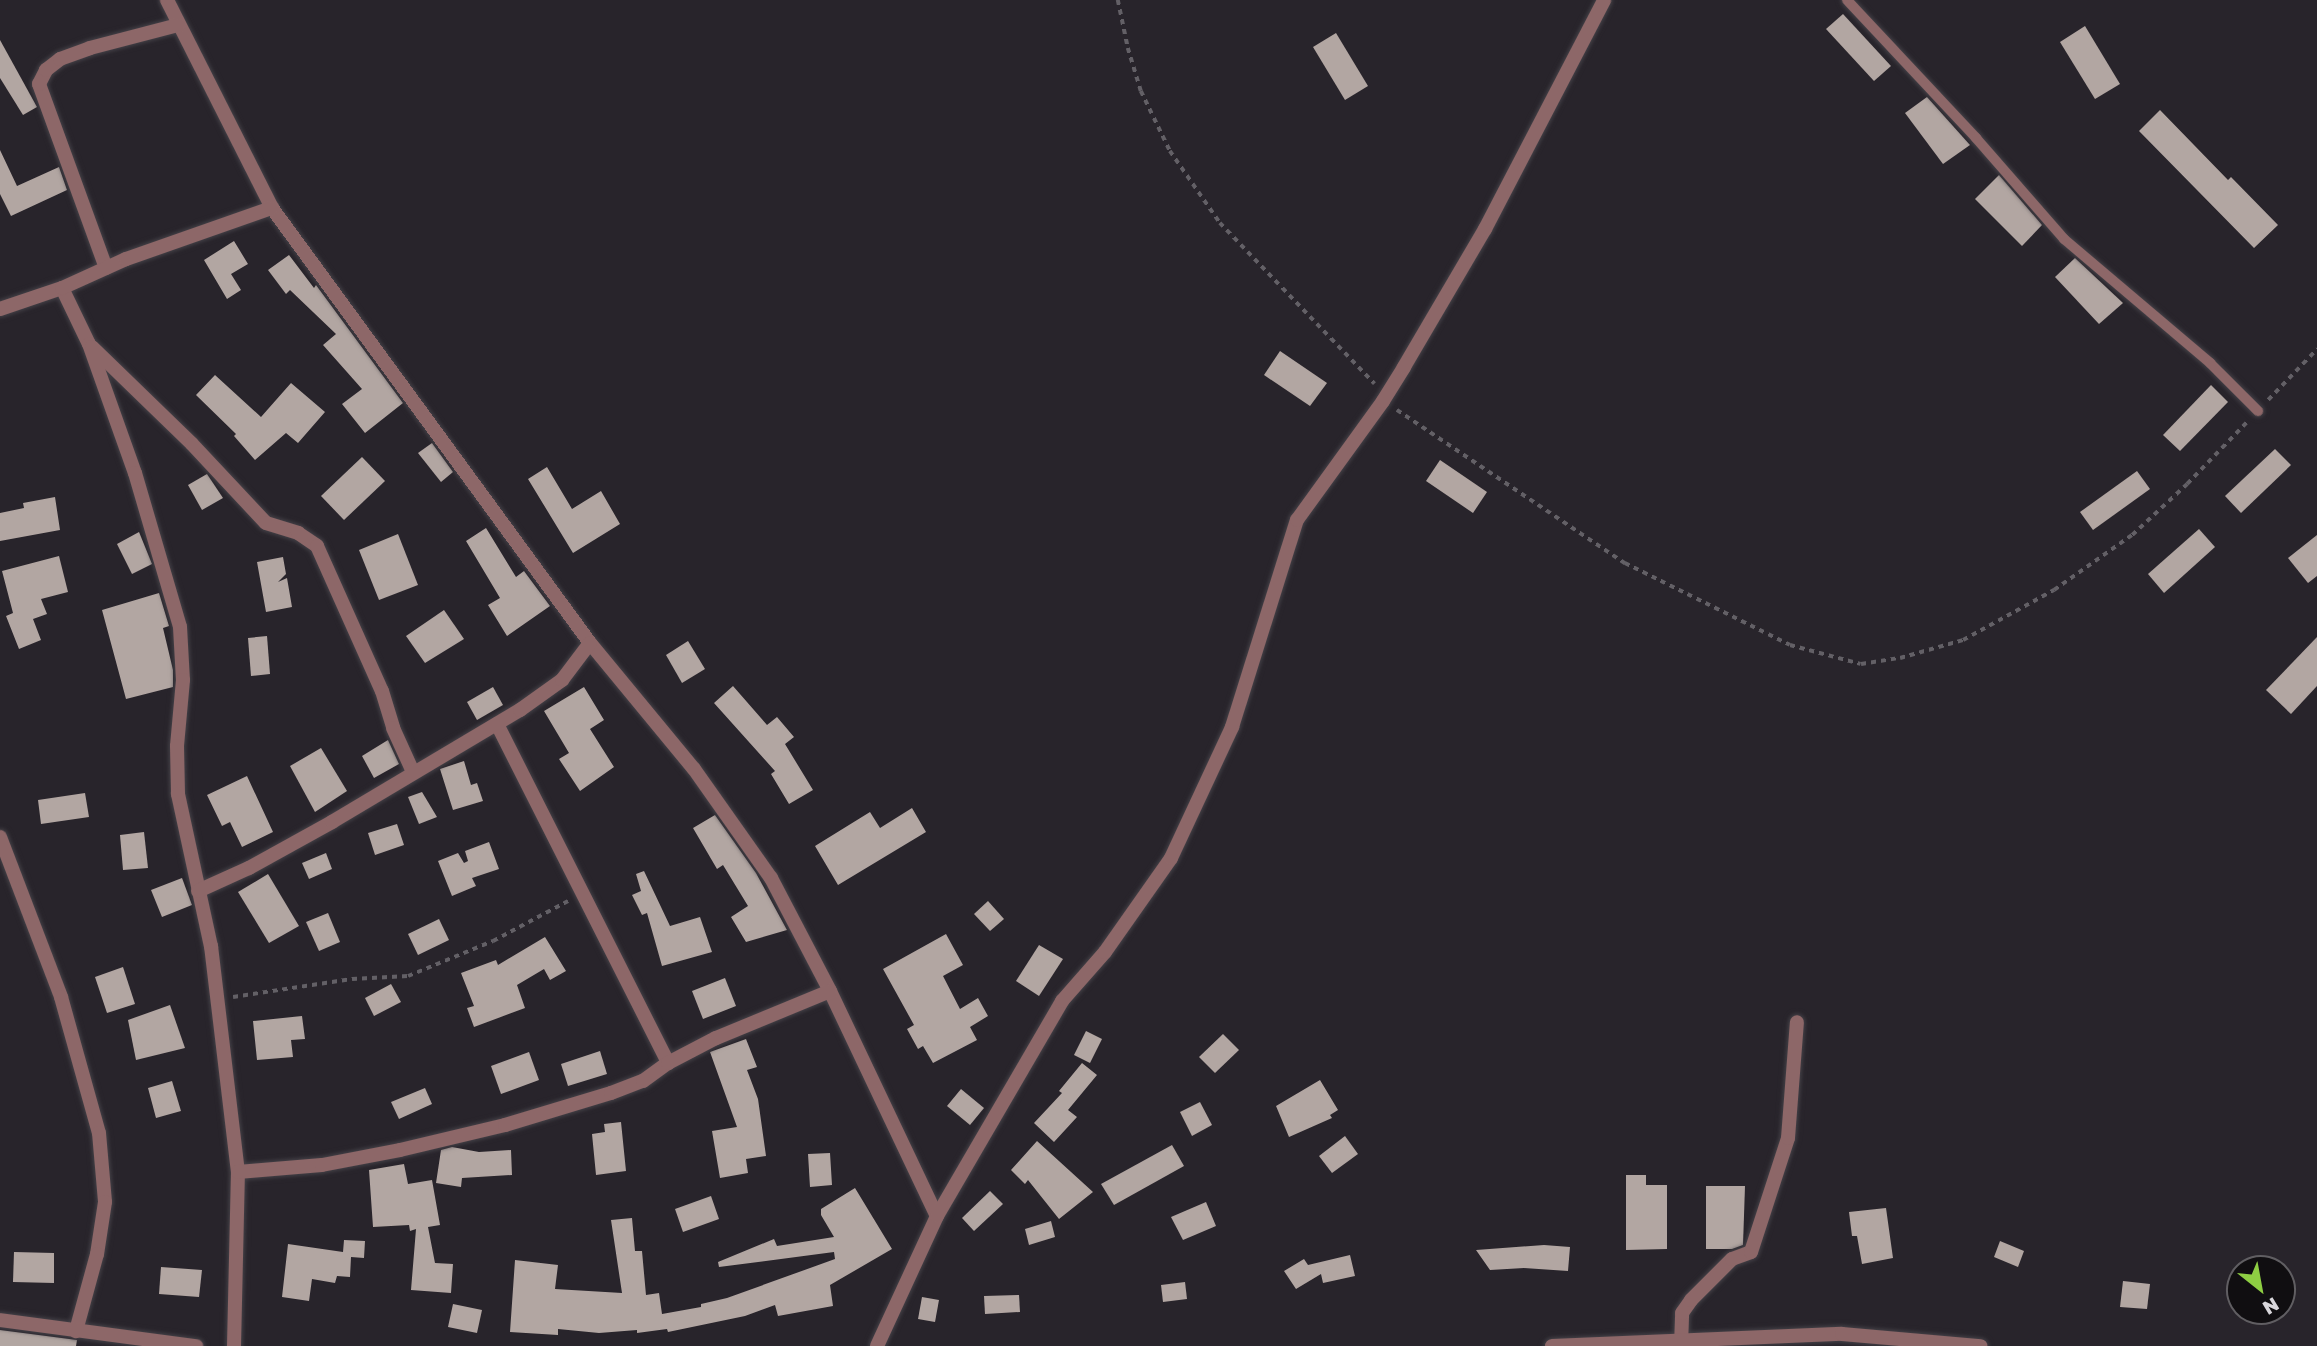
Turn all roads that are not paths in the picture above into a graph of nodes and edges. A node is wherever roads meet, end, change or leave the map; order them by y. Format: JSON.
{"nodes":[{"id":1,"x":167,"y":0,"type":"edge"},
{"id":2,"x":1604,"y":0,"type":"edge"},
{"id":3,"x":1847,"y":0,"type":"edge"},
{"id":4,"x":178,"y":24,"type":"junction"},
{"id":5,"x":272,"y":208,"type":"junction"},
{"id":6,"x":106,"y":268,"type":"junction"},
{"id":7,"x":62,"y":288,"type":"junction"},
{"id":8,"x":0,"y":309,"type":"edge"},
{"id":9,"x":89,"y":344,"type":"junction"},
{"id":10,"x":2258,"y":411,"type":"road end"},
{"id":11,"x":590,"y":643,"type":"junction"},
{"id":12,"x":497,"y":724,"type":"junction"},
{"id":13,"x":413,"y":772,"type":"junction"},
{"id":14,"x":0,"y":837,"type":"edge"},
{"id":15,"x":198,"y":891,"type":"junction"},
{"id":16,"x":830,"y":991,"type":"junction"},
{"id":17,"x":1797,"y":1022,"type":"dead end"},
{"id":18,"x":668,"y":1063,"type":"junction"},
{"id":19,"x":239,"y":1172,"type":"junction"},
{"id":20,"x":937,"y":1216,"type":"junction"},
{"id":21,"x":0,"y":1320,"type":"edge"},
{"id":22,"x":76,"y":1331,"type":"junction"},
{"id":23,"x":1837,"y":1340,"type":"edge"},
{"id":24,"x":1680,"y":1343,"type":"edge"},
{"id":25,"x":176,"y":1345,"type":"edge"},
{"id":26,"x":196,"y":1346,"type":"edge"},
{"id":27,"x":234,"y":1346,"type":"edge"},
{"id":28,"x":877,"y":1346,"type":"edge"},
{"id":29,"x":1552,"y":1346,"type":"edge"},
{"id":30,"x":1980,"y":1346,"type":"edge"}],
"edges":[{"from":1,"to":4,"type":"street"},
{"from":2,"to":20,"type":"street"},
{"from":3,"to":10,"type":"lane"},
{"from":4,"to":5,"type":"street"},
{"from":4,"to":6,"type":"street"},
{"from":5,"to":6,"type":"street"},
{"from":5,"to":11,"type":"street"},
{"from":6,"to":7,"type":"street"},
{"from":7,"to":8,"type":"street"},
{"from":7,"to":9,"type":"street"},
{"from":9,"to":13,"type":"street"},
{"from":9,"to":15,"type":"street"},
{"from":11,"to":12,"type":"street"},
{"from":11,"to":16,"type":"street"},
{"from":12,"to":13,"type":"street"},
{"from":12,"to":18,"type":"street"},
{"from":13,"to":15,"type":"street"},
{"from":14,"to":22,"type":"street"},
{"from":15,"to":19,"type":"street"},
{"from":16,"to":18,"type":"street"},
{"from":16,"to":20,"type":"street"},
{"from":17,"to":24,"type":"street"},
{"from":18,"to":19,"type":"street"},
{"from":19,"to":27,"type":"street"},
{"from":20,"to":28,"type":"street"},
{"from":21,"to":22,"type":"street"},
{"from":22,"to":25,"type":"street"},
{"from":23,"to":24,"type":"street"},
{"from":23,"to":30,"type":"street"},
{"from":24,"to":29,"type":"street"},
{"from":25,"to":26,"type":"street"}]}
